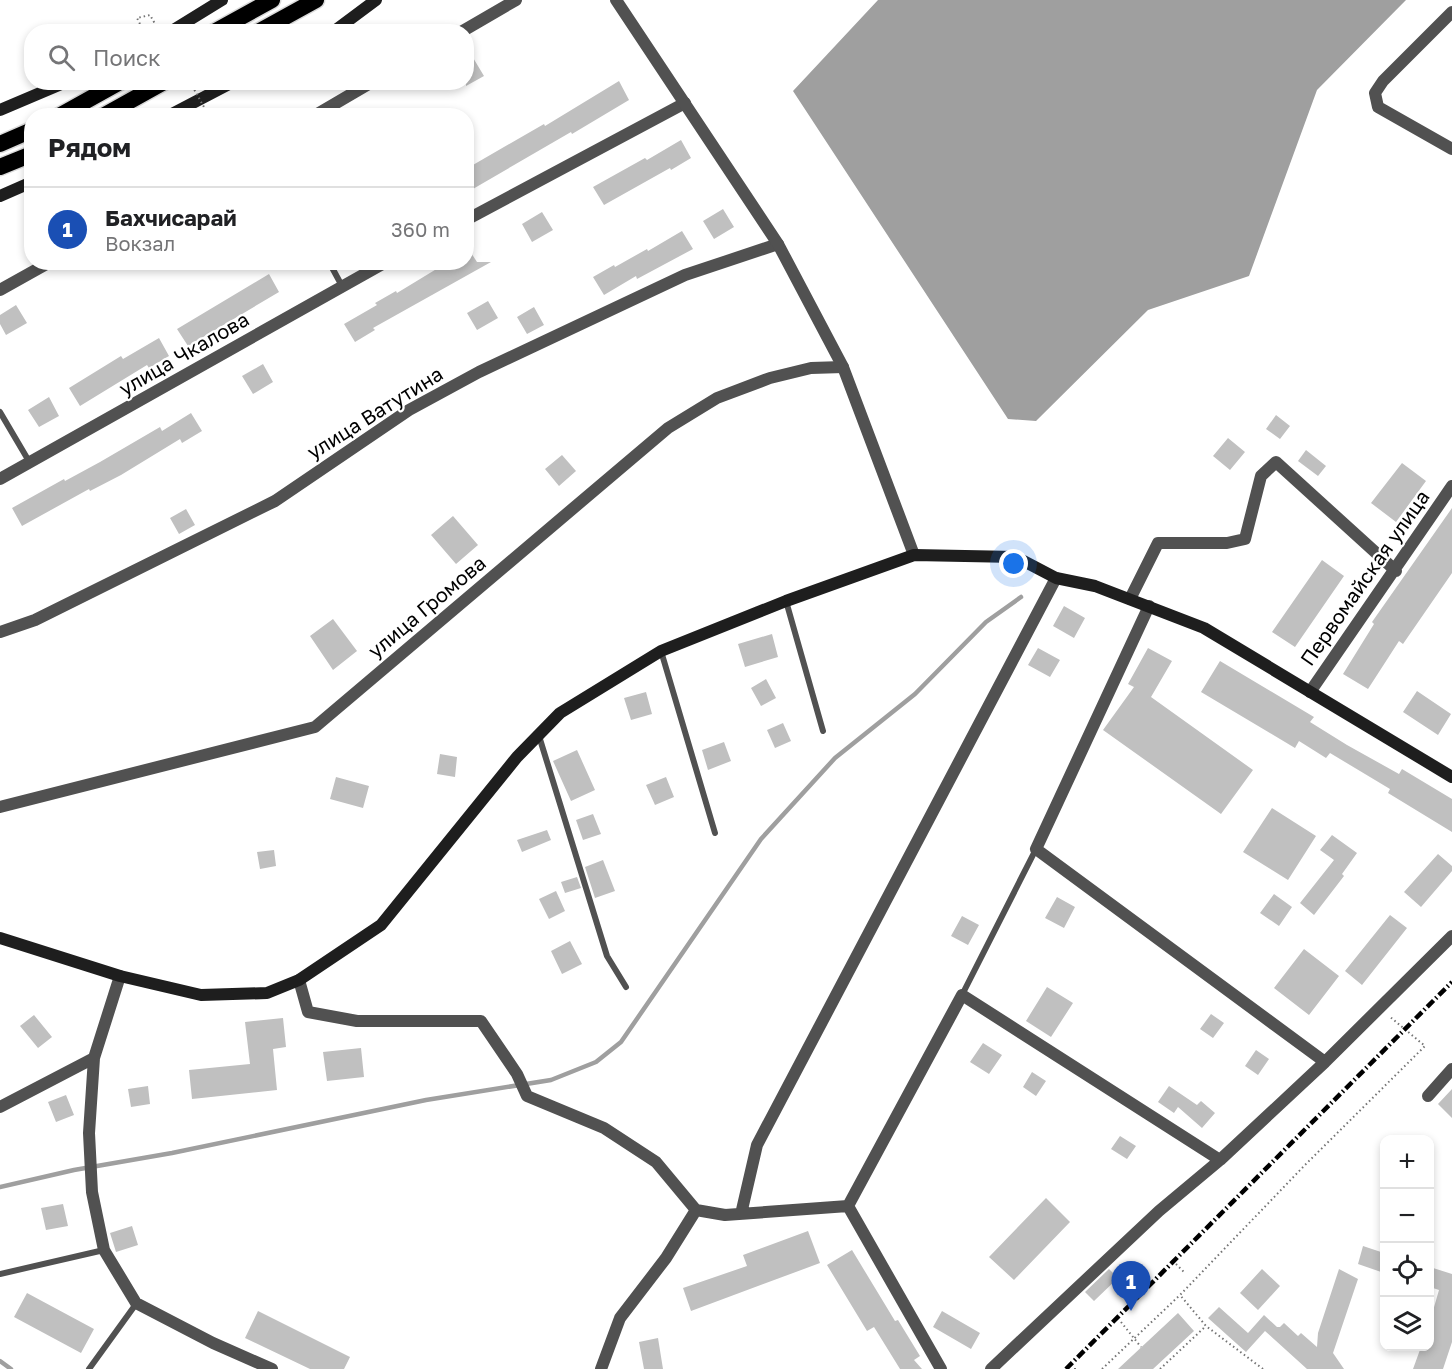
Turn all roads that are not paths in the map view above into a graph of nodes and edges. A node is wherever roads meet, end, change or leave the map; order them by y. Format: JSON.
{"nodes":[{"id":1,"x":222,"y":0,"type":"edge"},
{"id":2,"x":272,"y":0,"type":"edge"},
{"id":3,"x":316,"y":0,"type":"edge"},
{"id":4,"x":376,"y":0,"type":"edge"},
{"id":5,"x":516,"y":0,"type":"edge"},
{"id":6,"x":616,"y":0,"type":"edge"},
{"id":7,"x":1452,"y":12,"type":"edge"},
{"id":8,"x":183,"y":24,"type":"edge"},
{"id":9,"x":228,"y":24,"type":"edge"},
{"id":10,"x":272,"y":24,"type":"edge"},
{"id":11,"x":344,"y":24,"type":"edge"},
{"id":12,"x":474,"y":24,"type":"edge"},
{"id":13,"x":47,"y":90,"type":"edge"},
{"id":14,"x":106,"y":90,"type":"edge"},
{"id":15,"x":150,"y":90,"type":"edge"},
{"id":16,"x":218,"y":90,"type":"edge"},
{"id":17,"x":358,"y":90,"type":"edge"},
{"id":18,"x":685,"y":103,"type":"junction"},
{"id":19,"x":73,"y":108,"type":"edge"},
{"id":20,"x":117,"y":108,"type":"edge"},
{"id":21,"x":183,"y":108,"type":"edge"},
{"id":22,"x":328,"y":108,"type":"edge"},
{"id":23,"x":0,"y":110,"type":"edge"},
{"id":24,"x":24,"y":134,"type":"edge"},
{"id":25,"x":0,"y":144,"type":"edge"},
{"id":26,"x":1452,"y":150,"type":"edge"},
{"id":27,"x":24,"y":157,"type":"edge"},
{"id":28,"x":0,"y":167,"type":"edge"},
{"id":29,"x":24,"y":186,"type":"edge"},
{"id":30,"x":0,"y":196,"type":"edge"},
{"id":31,"x":474,"y":216,"type":"edge"},
{"id":32,"x":778,"y":244,"type":"junction"},
{"id":33,"x":36,"y":270,"type":"edge"},
{"id":34,"x":333,"y":270,"type":"edge"},
{"id":35,"x":371,"y":270,"type":"edge"},
{"id":36,"x":342,"y":286,"type":"junction"},
{"id":37,"x":0,"y":290,"type":"edge"},
{"id":38,"x":843,"y":367,"type":"junction"},
{"id":39,"x":0,"y":412,"type":"edge"},
{"id":40,"x":30,"y":464,"type":"junction"},
{"id":41,"x":0,"y":479,"type":"edge"},
{"id":42,"x":1452,"y":486,"type":"edge"},
{"id":43,"x":914,"y":555,"type":"junction"},
{"id":44,"x":1396,"y":571,"type":"junction"},
{"id":45,"x":1056,"y":578,"type":"junction"},
{"id":46,"x":1130,"y":599,"type":"junction"},
{"id":47,"x":786,"y":601,"type":"junction"},
{"id":48,"x":1149,"y":606,"type":"junction"},
{"id":49,"x":0,"y":632,"type":"edge"},
{"id":50,"x":661,"y":651,"type":"junction"},
{"id":51,"x":1310,"y":692,"type":"junction"},
{"id":52,"x":823,"y":731,"type":"dead end"},
{"id":53,"x":538,"y":735,"type":"junction"},
{"id":54,"x":1452,"y":777,"type":"edge"},
{"id":55,"x":0,"y":807,"type":"edge"},
{"id":56,"x":715,"y":833,"type":"dead end"},
{"id":57,"x":1036,"y":849,"type":"junction"},
{"id":58,"x":1452,"y":936,"type":"edge"},
{"id":59,"x":0,"y":938,"type":"edge"},
{"id":60,"x":120,"y":976,"type":"junction"},
{"id":61,"x":299,"y":980,"type":"junction"},
{"id":62,"x":626,"y":987,"type":"dead end"},
{"id":63,"x":962,"y":995,"type":"junction"},
{"id":64,"x":94,"y":1058,"type":"junction"},
{"id":65,"x":1325,"y":1062,"type":"junction"},
{"id":66,"x":1452,"y":1069,"type":"edge"},
{"id":67,"x":1428,"y":1096,"type":"dead end"},
{"id":68,"x":0,"y":1107,"type":"edge"},
{"id":69,"x":1220,"y":1160,"type":"junction"},
{"id":70,"x":848,"y":1206,"type":"junction"},
{"id":71,"x":696,"y":1210,"type":"junction"},
{"id":72,"x":741,"y":1214,"type":"junction"},
{"id":73,"x":104,"y":1250,"type":"junction"},
{"id":74,"x":0,"y":1274,"type":"edge"},
{"id":75,"x":136,"y":1303,"type":"junction"},
{"id":76,"x":89,"y":1369,"type":"edge"},
{"id":77,"x":273,"y":1369,"type":"edge"},
{"id":78,"x":601,"y":1369,"type":"edge"},
{"id":79,"x":941,"y":1369,"type":"edge"},
{"id":80,"x":991,"y":1369,"type":"edge"}],
"edges":[{"from":1,"to":8,"type":"main road"},
{"from":2,"to":9,"type":"highway"},
{"from":3,"to":10,"type":"highway"},
{"from":4,"to":11,"type":"main road"},
{"from":5,"to":12,"type":"street"},
{"from":6,"to":18,"type":"street"},
{"from":7,"to":26,"type":"street"},
{"from":13,"to":23,"type":"main road"},
{"from":14,"to":19,"type":"highway"},
{"from":15,"to":20,"type":"highway"},
{"from":16,"to":21,"type":"main road"},
{"from":17,"to":22,"type":"street"},
{"from":18,"to":31,"type":"street"},
{"from":18,"to":32,"type":"street"},
{"from":24,"to":25,"type":"highway"},
{"from":27,"to":28,"type":"highway"},
{"from":29,"to":30,"type":"main road"},
{"from":32,"to":38,"type":"street"},
{"from":32,"to":49,"type":"street","name":"улица Ватутина"},
{"from":33,"to":37,"type":"street"},
{"from":34,"to":36,"type":"lane"},
{"from":35,"to":36,"type":"street","name":"улица Чкалова"},
{"from":36,"to":40,"type":"street","name":"улица Чкалова"},
{"from":38,"to":43,"type":"street"},
{"from":38,"to":55,"type":"street","name":"улица Громова"},
{"from":39,"to":40,"type":"lane"},
{"from":40,"to":41,"type":"street","name":"улица Чкалова"},
{"from":42,"to":44,"type":"street","name":"Первомайская улица"},
{"from":43,"to":45,"type":"main road"},
{"from":43,"to":47,"type":"main road"},
{"from":44,"to":46,"type":"street"},
{"from":44,"to":51,"type":"street","name":"Первомайская улица"},
{"from":45,"to":46,"type":"main road"},
{"from":45,"to":72,"type":"street"},
{"from":46,"to":48,"type":"main road"},
{"from":47,"to":50,"type":"main road"},
{"from":47,"to":52,"type":"lane"},
{"from":48,"to":51,"type":"main road"},
{"from":48,"to":57,"type":"street"},
{"from":50,"to":53,"type":"main road"},
{"from":50,"to":56,"type":"lane"},
{"from":51,"to":54,"type":"main road"},
{"from":53,"to":61,"type":"main road"},
{"from":53,"to":62,"type":"lane"},
{"from":57,"to":63,"type":"lane"},
{"from":57,"to":65,"type":"street"},
{"from":58,"to":65,"type":"street"},
{"from":59,"to":60,"type":"main road"},
{"from":60,"to":61,"type":"main road"},
{"from":60,"to":64,"type":"street"},
{"from":61,"to":71,"type":"street"},
{"from":63,"to":69,"type":"street"},
{"from":63,"to":70,"type":"street"},
{"from":64,"to":68,"type":"street"},
{"from":64,"to":73,"type":"street"},
{"from":65,"to":69,"type":"street"},
{"from":66,"to":67,"type":"street"},
{"from":69,"to":80,"type":"street"},
{"from":70,"to":72,"type":"street"},
{"from":70,"to":79,"type":"street"},
{"from":71,"to":72,"type":"street"},
{"from":71,"to":78,"type":"street"},
{"from":73,"to":74,"type":"lane"},
{"from":73,"to":75,"type":"street"},
{"from":75,"to":76,"type":"lane"},
{"from":75,"to":77,"type":"street"}]}
